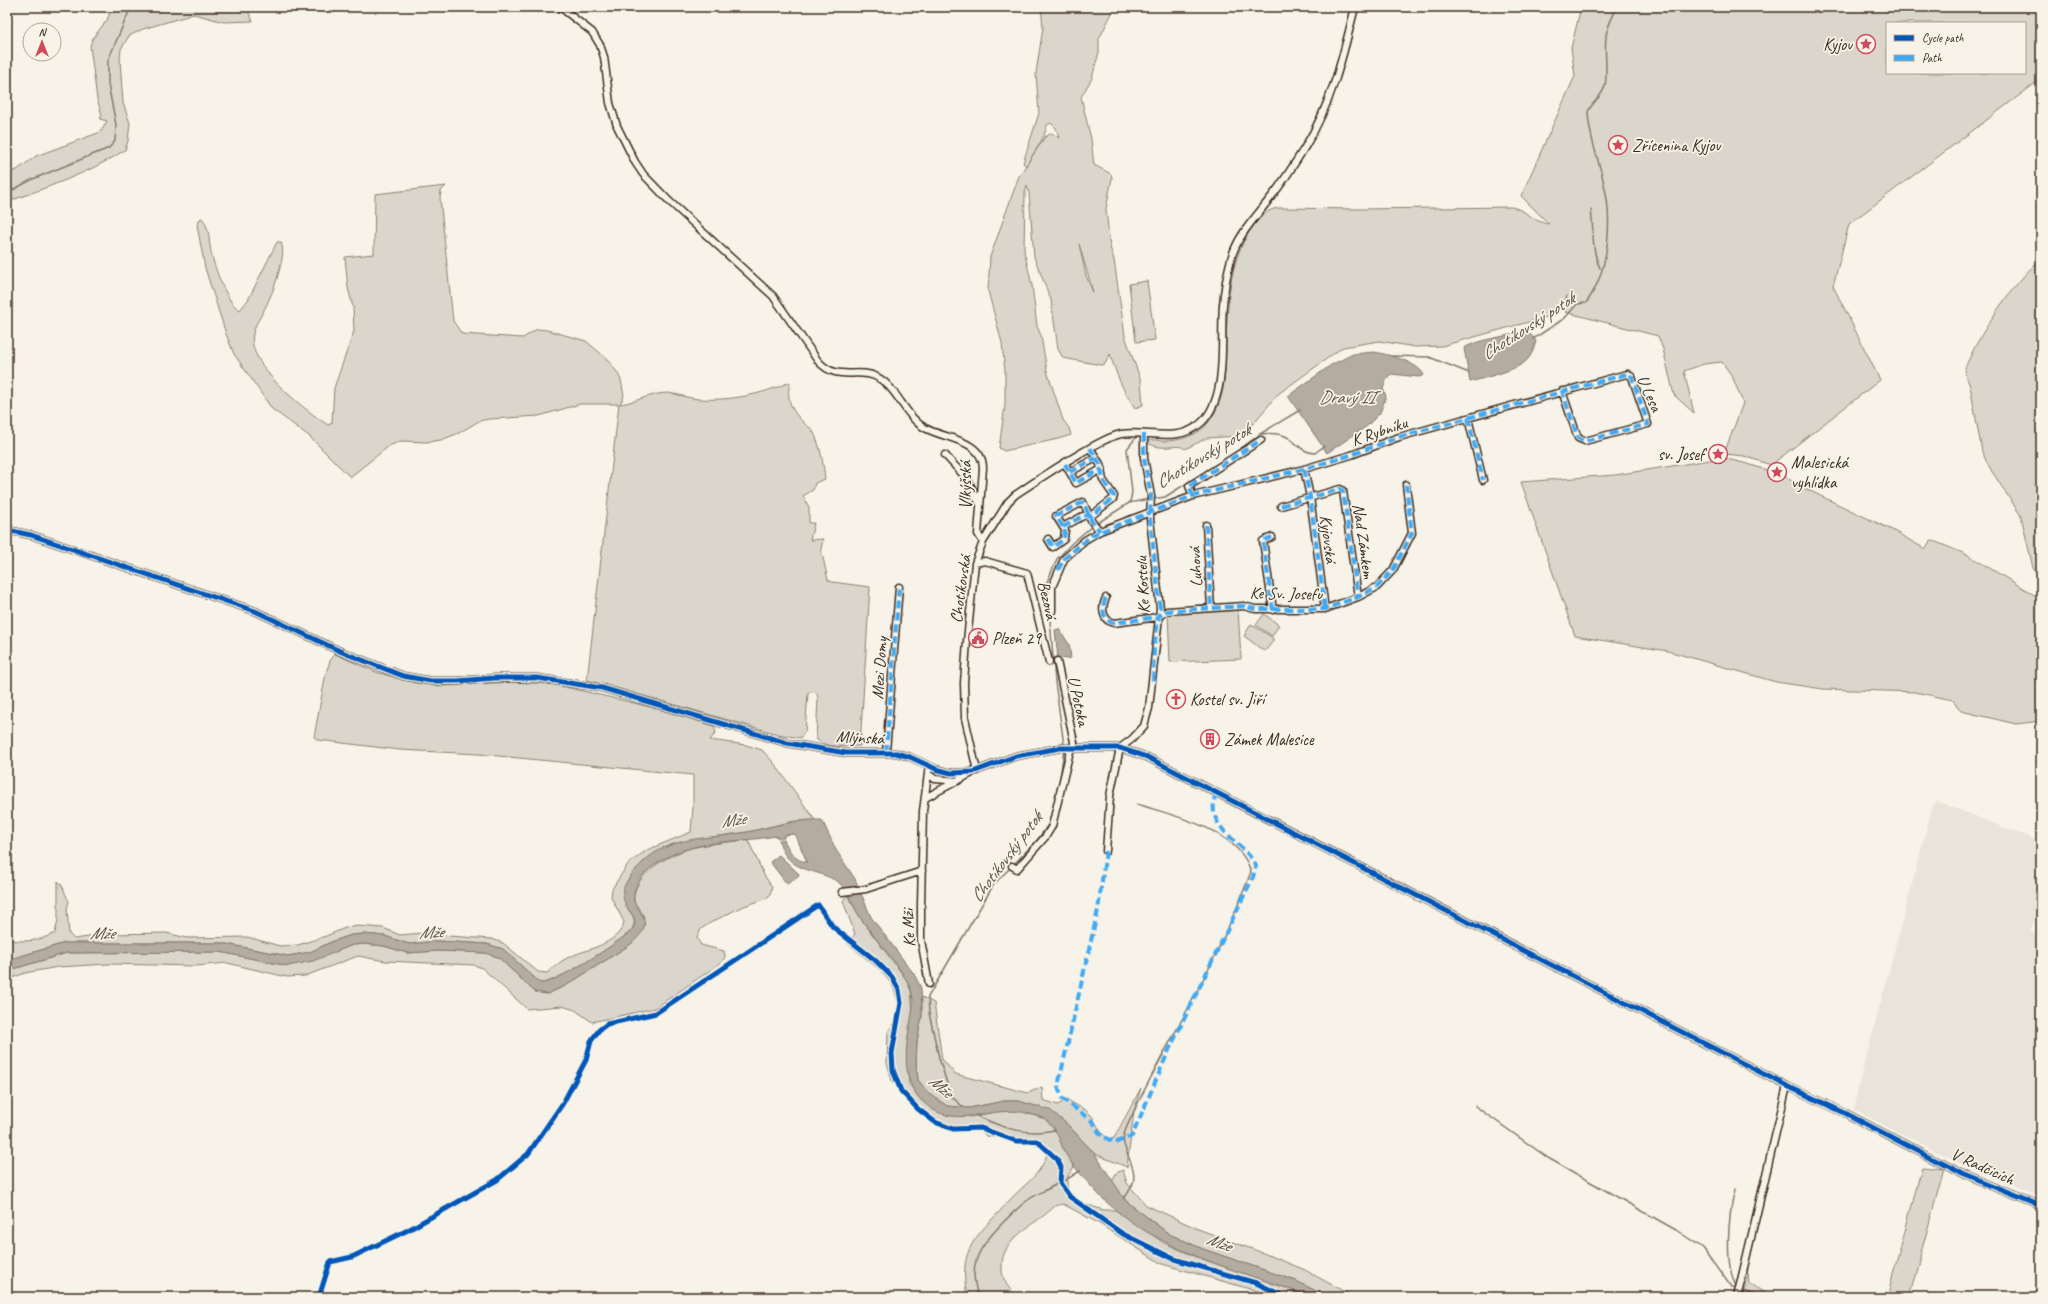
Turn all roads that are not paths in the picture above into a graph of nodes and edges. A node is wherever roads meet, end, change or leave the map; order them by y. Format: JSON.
{"nodes":[{"id":1,"x":560,"y":7,"type":"edge"},
{"id":2,"x":1355,"y":7,"type":"edge"},
{"id":3,"x":1562,"y":391,"type":"junction"},
{"id":4,"x":1468,"y":418,"type":"junction"},
{"id":5,"x":1144,"y":434,"type":"junction"},
{"id":6,"x":1261,"y":440,"type":"dead end"},
{"id":7,"x":1090,"y":448,"type":"junction"},
{"id":8,"x":945,"y":455,"type":"dead end"},
{"id":9,"x":1096,"y":458,"type":"junction"},
{"id":10,"x":1065,"y":464,"type":"junction"},
{"id":11,"x":1102,"y":469,"type":"junction"},
{"id":12,"x":1304,"y":469,"type":"junction"},
{"id":13,"x":1489,"y":469,"type":"dead end"},
{"id":14,"x":1481,"y":471,"type":"junction"},
{"id":15,"x":1070,"y":472,"type":"junction"},
{"id":16,"x":1483,"y":480,"type":"dead end"},
{"id":17,"x":1406,"y":486,"type":"dead end"},
{"id":18,"x":1341,"y":489,"type":"joint"},
{"id":19,"x":1193,"y":496,"type":"junction"},
{"id":20,"x":1310,"y":497,"type":"junction"},
{"id":21,"x":980,"y":505,"type":"junction"},
{"id":22,"x":1280,"y":506,"type":"dead end"},
{"id":23,"x":1151,"y":513,"type":"junction"},
{"id":24,"x":1089,"y":515,"type":"junction"},
{"id":25,"x":1206,"y":525,"type":"dead end"},
{"id":26,"x":1063,"y":527,"type":"junction"},
{"id":27,"x":7,"y":530,"type":"edge"},
{"id":28,"x":1099,"y":530,"type":"junction"},
{"id":29,"x":1272,"y":537,"type":"dead end"},
{"id":30,"x":1048,"y":538,"type":"dead end"},
{"id":31,"x":983,"y":542,"type":"junction"},
{"id":32,"x":975,"y":563,"type":"junction"},
{"id":33,"x":899,"y":587,"type":"dead end"},
{"id":34,"x":1358,"y":597,"type":"junction"},
{"id":35,"x":1106,"y":598,"type":"dead end"},
{"id":36,"x":1211,"y":608,"type":"junction"},
{"id":37,"x":1325,"y":609,"type":"junction"},
{"id":38,"x":1273,"y":610,"type":"junction"},
{"id":39,"x":1052,"y":611,"type":"dead end"},
{"id":40,"x":1158,"y":617,"type":"junction"},
{"id":41,"x":1057,"y":661,"type":"dead end"},
{"id":42,"x":1049,"y":662,"type":"dead end"},
{"id":43,"x":1072,"y":748,"type":"junction"},
{"id":44,"x":1120,"y":748,"type":"junction"},
{"id":45,"x":886,"y":752,"type":"junction"},
{"id":46,"x":929,"y":766,"type":"junction"},
{"id":47,"x":975,"y":771,"type":"junction"},
{"id":48,"x":928,"y":774,"type":"junction"},
{"id":49,"x":958,"y":781,"type":"junction"},
{"id":50,"x":925,"y":798,"type":"junction"},
{"id":51,"x":1106,"y":851,"type":"dead end"},
{"id":52,"x":1012,"y":866,"type":"dead end"},
{"id":53,"x":922,"y":871,"type":"junction"},
{"id":54,"x":842,"y":892,"type":"dead end"},
{"id":55,"x":929,"y":984,"type":"dead end"},
{"id":56,"x":1787,"y":1086,"type":"junction"},
{"id":57,"x":2041,"y":1206,"type":"edge"},
{"id":58,"x":1738,"y":1292,"type":"edge"}],
"edges":[{"from":1,"to":21,"type":"street","name":"Vlkýšská"},
{"from":2,"to":5,"type":"street","name":"Chotíkovská"},
{"from":3,"to":3,"type":"street","name":"U Lesa"},
{"from":3,"to":4,"type":"street","name":"K Rybníku"},
{"from":4,"to":12,"type":"street","name":"K Rybníku"},
{"from":4,"to":14,"type":"street"},
{"from":5,"to":7,"type":"street","name":"Chotíkovská"},
{"from":5,"to":23,"type":"street","name":"Ke Kostelu"},
{"from":6,"to":19,"type":"street"},
{"from":7,"to":9,"type":"street"},
{"from":7,"to":10,"type":"street","name":"Chotíkovská"},
{"from":8,"to":21,"type":"street"},
{"from":9,"to":11,"type":"street"},
{"from":9,"to":15,"type":"street"},
{"from":10,"to":15,"type":"street"},
{"from":10,"to":31,"type":"street","name":"Chotíkovská"},
{"from":11,"to":15,"type":"street"},
{"from":11,"to":24,"type":"street"},
{"from":12,"to":19,"type":"street","name":"K Rybníku"},
{"from":12,"to":20,"type":"street","name":"Kyjovská"},
{"from":13,"to":14,"type":"street"},
{"from":14,"to":16,"type":"street"},
{"from":17,"to":34,"type":"street","name":"Ke Sv. Josefu"},
{"from":18,"to":20,"type":"street","name":"Kyjovská"},
{"from":18,"to":34,"type":"street","name":"Nad Zámkem"},
{"from":19,"to":23,"type":"street","name":"K Rybníku"},
{"from":20,"to":22,"type":"street","name":"Kyjovská"},
{"from":20,"to":37,"type":"street","name":"Kyjovská"},
{"from":21,"to":31,"type":"street","name":"Vlkýšská"},
{"from":23,"to":28,"type":"street"},
{"from":23,"to":40,"type":"street","name":"Ke Kostelu"},
{"from":24,"to":26,"type":"street"},
{"from":24,"to":26,"type":"street"},
{"from":24,"to":28,"type":"street"},
{"from":25,"to":36,"type":"street","name":"Luhová"},
{"from":26,"to":30,"type":"street"},
{"from":27,"to":45,"type":"street","name":"Mlýnská"},
{"from":28,"to":39,"type":"street"},
{"from":29,"to":38,"type":"street"},
{"from":31,"to":32,"type":"street","name":"Chotíkovská"},
{"from":32,"to":42,"type":"street","name":"Bezová"},
{"from":32,"to":47,"type":"street","name":"Chotíkovská"},
{"from":33,"to":45,"type":"street","name":"Mezi Domy"},
{"from":34,"to":37,"type":"street","name":"Ke Sv. Josefu"},
{"from":35,"to":40,"type":"street","name":"Ke Sv. Josefu"},
{"from":36,"to":38,"type":"street","name":"Ke Sv. Josefu"},
{"from":36,"to":40,"type":"street","name":"Ke Sv. Josefu"},
{"from":37,"to":38,"type":"street","name":"Ke Sv. Josefu"},
{"from":40,"to":44,"type":"street","name":"Ke Kostelu"},
{"from":41,"to":43,"type":"street","name":"U Potoka"},
{"from":43,"to":44,"type":"street","name":"V Radčicích"},
{"from":43,"to":47,"type":"street","name":"V Radčicích"},
{"from":43,"to":52,"type":"street","name":"U Potoka"},
{"from":44,"to":51,"type":"street"},
{"from":44,"to":56,"type":"street","name":"V Radčicích"},
{"from":45,"to":46,"type":"street","name":"Mlýnská"},
{"from":46,"to":47,"type":"street","name":"Mlýnská"},
{"from":46,"to":48,"type":"street","name":"Ke Mži"},
{"from":47,"to":49,"type":"street"},
{"from":48,"to":49,"type":"street"},
{"from":48,"to":50,"type":"street","name":"Ke Mži"},
{"from":49,"to":50,"type":"street"},
{"from":50,"to":53,"type":"street","name":"Ke Mži"},
{"from":53,"to":54,"type":"street"},
{"from":53,"to":55,"type":"street","name":"Ke Mži"},
{"from":56,"to":57,"type":"street","name":"V Radčicích"},
{"from":56,"to":58,"type":"street"}]}
